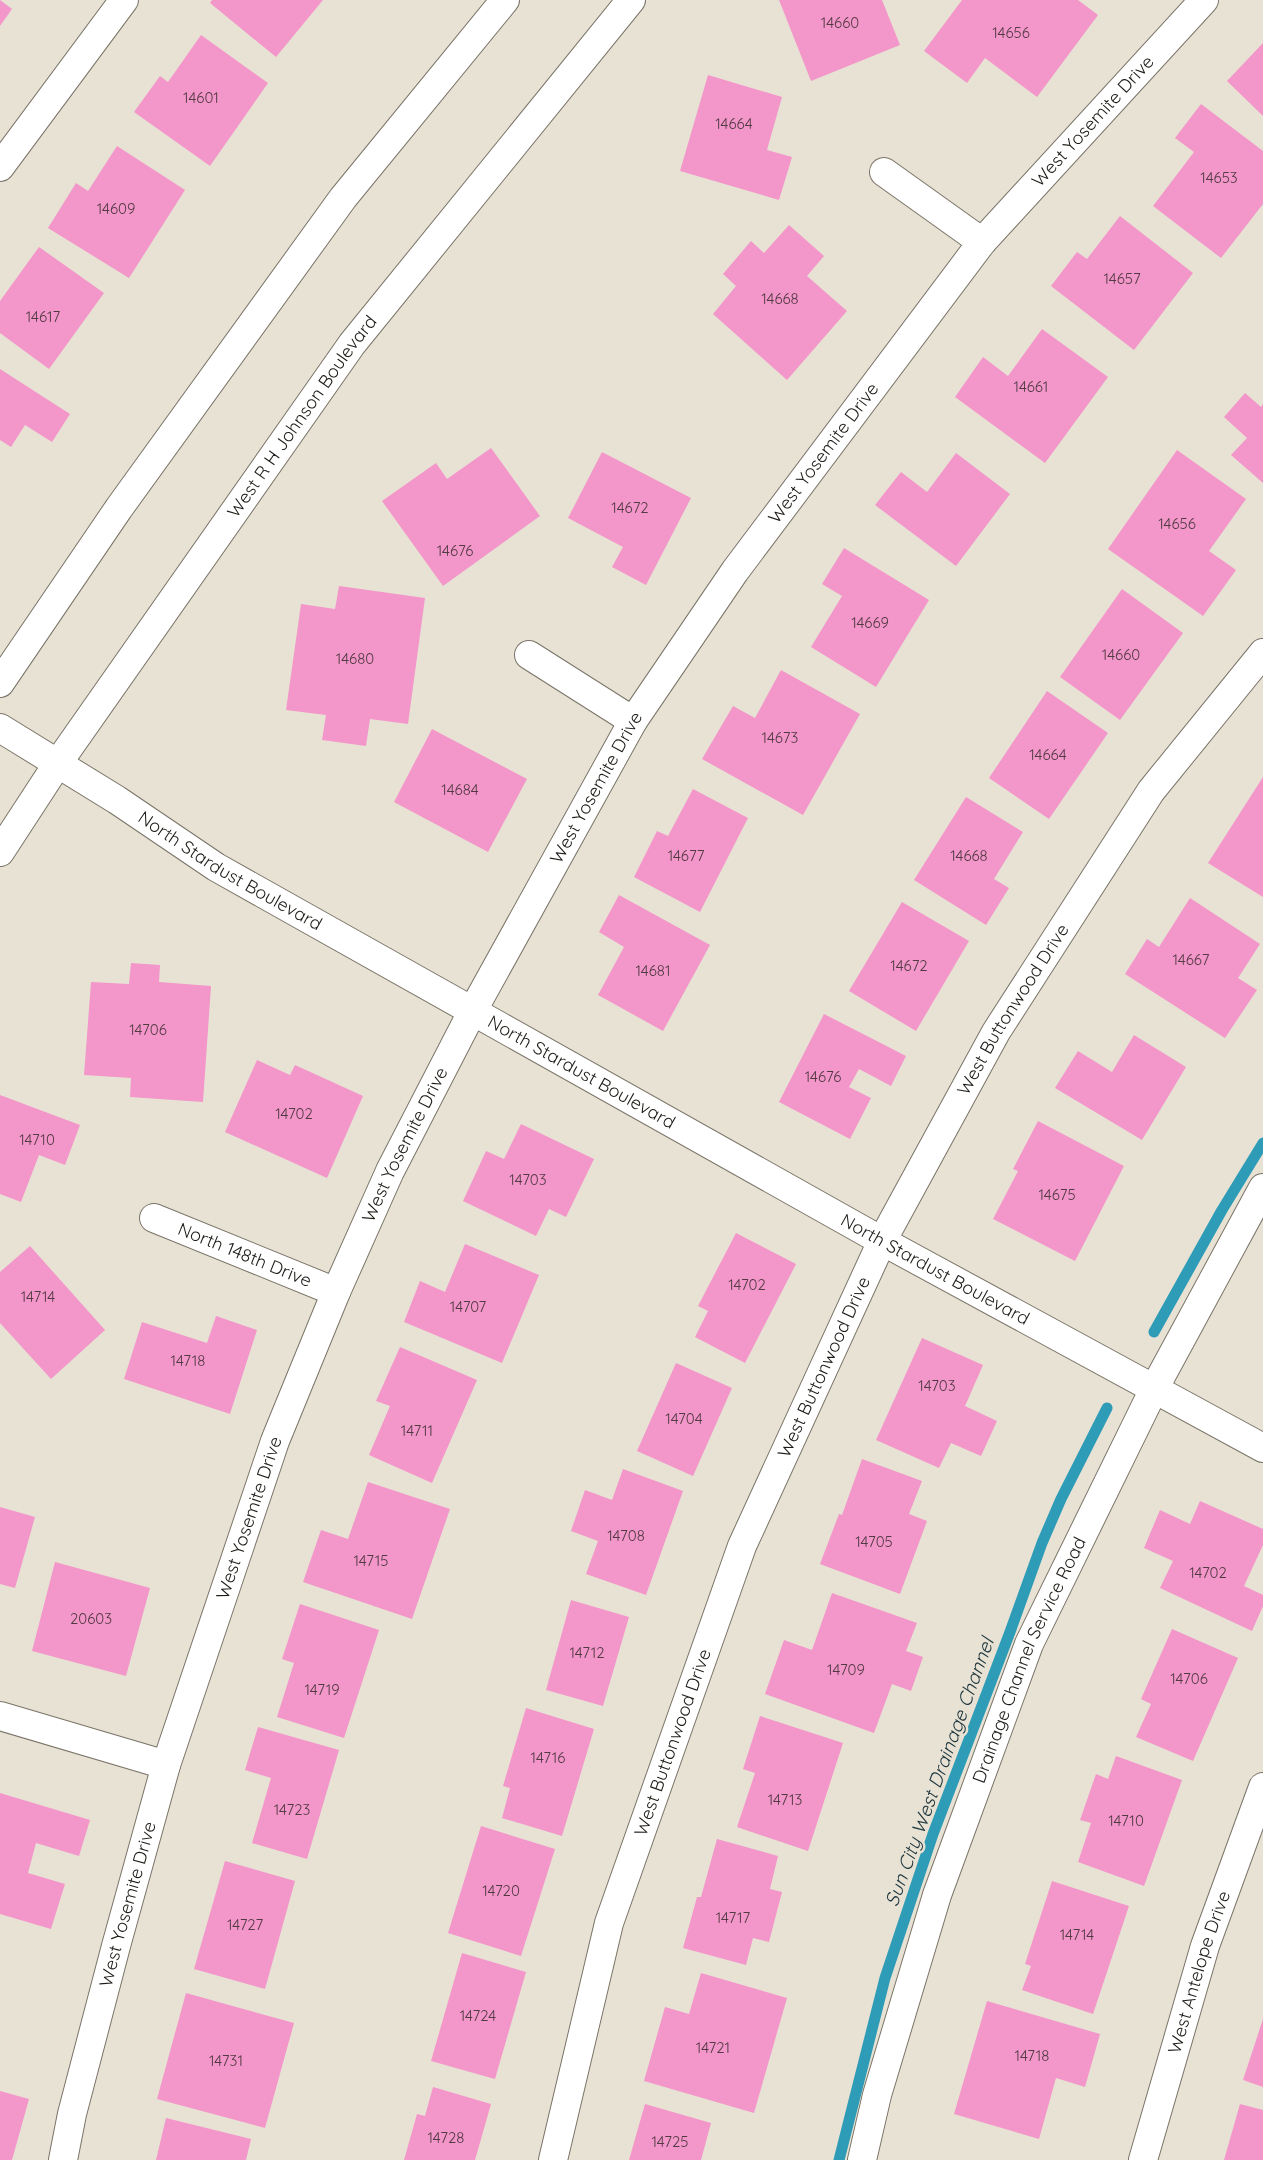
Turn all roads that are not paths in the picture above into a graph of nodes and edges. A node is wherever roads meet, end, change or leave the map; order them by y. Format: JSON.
{"nodes":[{"id":1,"x":124,"y":0,"type":"edge"},
{"id":2,"x":505,"y":0,"type":"edge"},
{"id":3,"x":631,"y":0,"type":"edge"},
{"id":4,"x":1204,"y":0,"type":"edge"},
{"id":5,"x":0,"y":167,"type":"edge"},
{"id":6,"x":884,"y":172,"type":"dead end"},
{"id":7,"x":982,"y":242,"type":"junction"},
{"id":8,"x":1263,"y":653,"type":"edge"},
{"id":9,"x":529,"y":655,"type":"dead end"},
{"id":10,"x":0,"y":684,"type":"edge"},
{"id":11,"x":632,"y":721,"type":"junction"},
{"id":12,"x":9,"y":733,"type":"edge"},
{"id":13,"x":58,"y":763,"type":"junction"},
{"id":14,"x":0,"y":852,"type":"edge"},
{"id":15,"x":472,"y":1012,"type":"junction"},
{"id":16,"x":1263,"y":1188,"type":"edge"},
{"id":17,"x":154,"y":1218,"type":"dead end"},
{"id":18,"x":882,"y":1241,"type":"junction"},
{"id":19,"x":336,"y":1292,"type":"junction"},
{"id":20,"x":1154,"y":1389,"type":"junction"},
{"id":21,"x":1263,"y":1448,"type":"edge"},
{"id":22,"x":0,"y":1716,"type":"edge"},
{"id":23,"x":166,"y":1765,"type":"junction"},
{"id":24,"x":1263,"y":1787,"type":"edge"},
{"id":25,"x":63,"y":2160,"type":"edge"},
{"id":26,"x":553,"y":2160,"type":"edge"},
{"id":27,"x":862,"y":2160,"type":"edge"},
{"id":28,"x":1143,"y":2160,"type":"edge"}],
"edges":[{"from":1,"to":5,"type":"street"},
{"from":2,"to":10,"type":"street"},
{"from":3,"to":13,"type":"street","name":"West R H Johnson Boulevard"},
{"from":4,"to":7,"type":"street","name":"West Yosemite Drive"},
{"from":6,"to":7,"type":"street"},
{"from":7,"to":11,"type":"street","name":"West Yosemite Drive"},
{"from":8,"to":18,"type":"street","name":"West Buttonwood Drive"},
{"from":9,"to":11,"type":"street"},
{"from":11,"to":15,"type":"street","name":"West Yosemite Drive"},
{"from":12,"to":13,"type":"street","name":"North Stardust Boulevard"},
{"from":13,"to":14,"type":"street","name":"West R H Johnson Boulevard"},
{"from":13,"to":15,"type":"street","name":"North Stardust Boulevard"},
{"from":15,"to":18,"type":"street","name":"North Stardust Boulevard"},
{"from":15,"to":19,"type":"street","name":"West Yosemite Drive"},
{"from":16,"to":20,"type":"street","name":"Drainage Channel Service Road"},
{"from":17,"to":19,"type":"street","name":"North 148th Drive"},
{"from":18,"to":20,"type":"street","name":"North Stardust Boulevard"},
{"from":18,"to":26,"type":"street","name":"West Buttonwood Drive"},
{"from":19,"to":23,"type":"street","name":"West Yosemite Drive"},
{"from":20,"to":21,"type":"street","name":"North Stardust Boulevard"},
{"from":20,"to":27,"type":"street","name":"Drainage Channel Service Road"},
{"from":22,"to":23,"type":"street"},
{"from":23,"to":25,"type":"street","name":"West Yosemite Drive"},
{"from":24,"to":28,"type":"street","name":"West Antelope Drive"}]}
